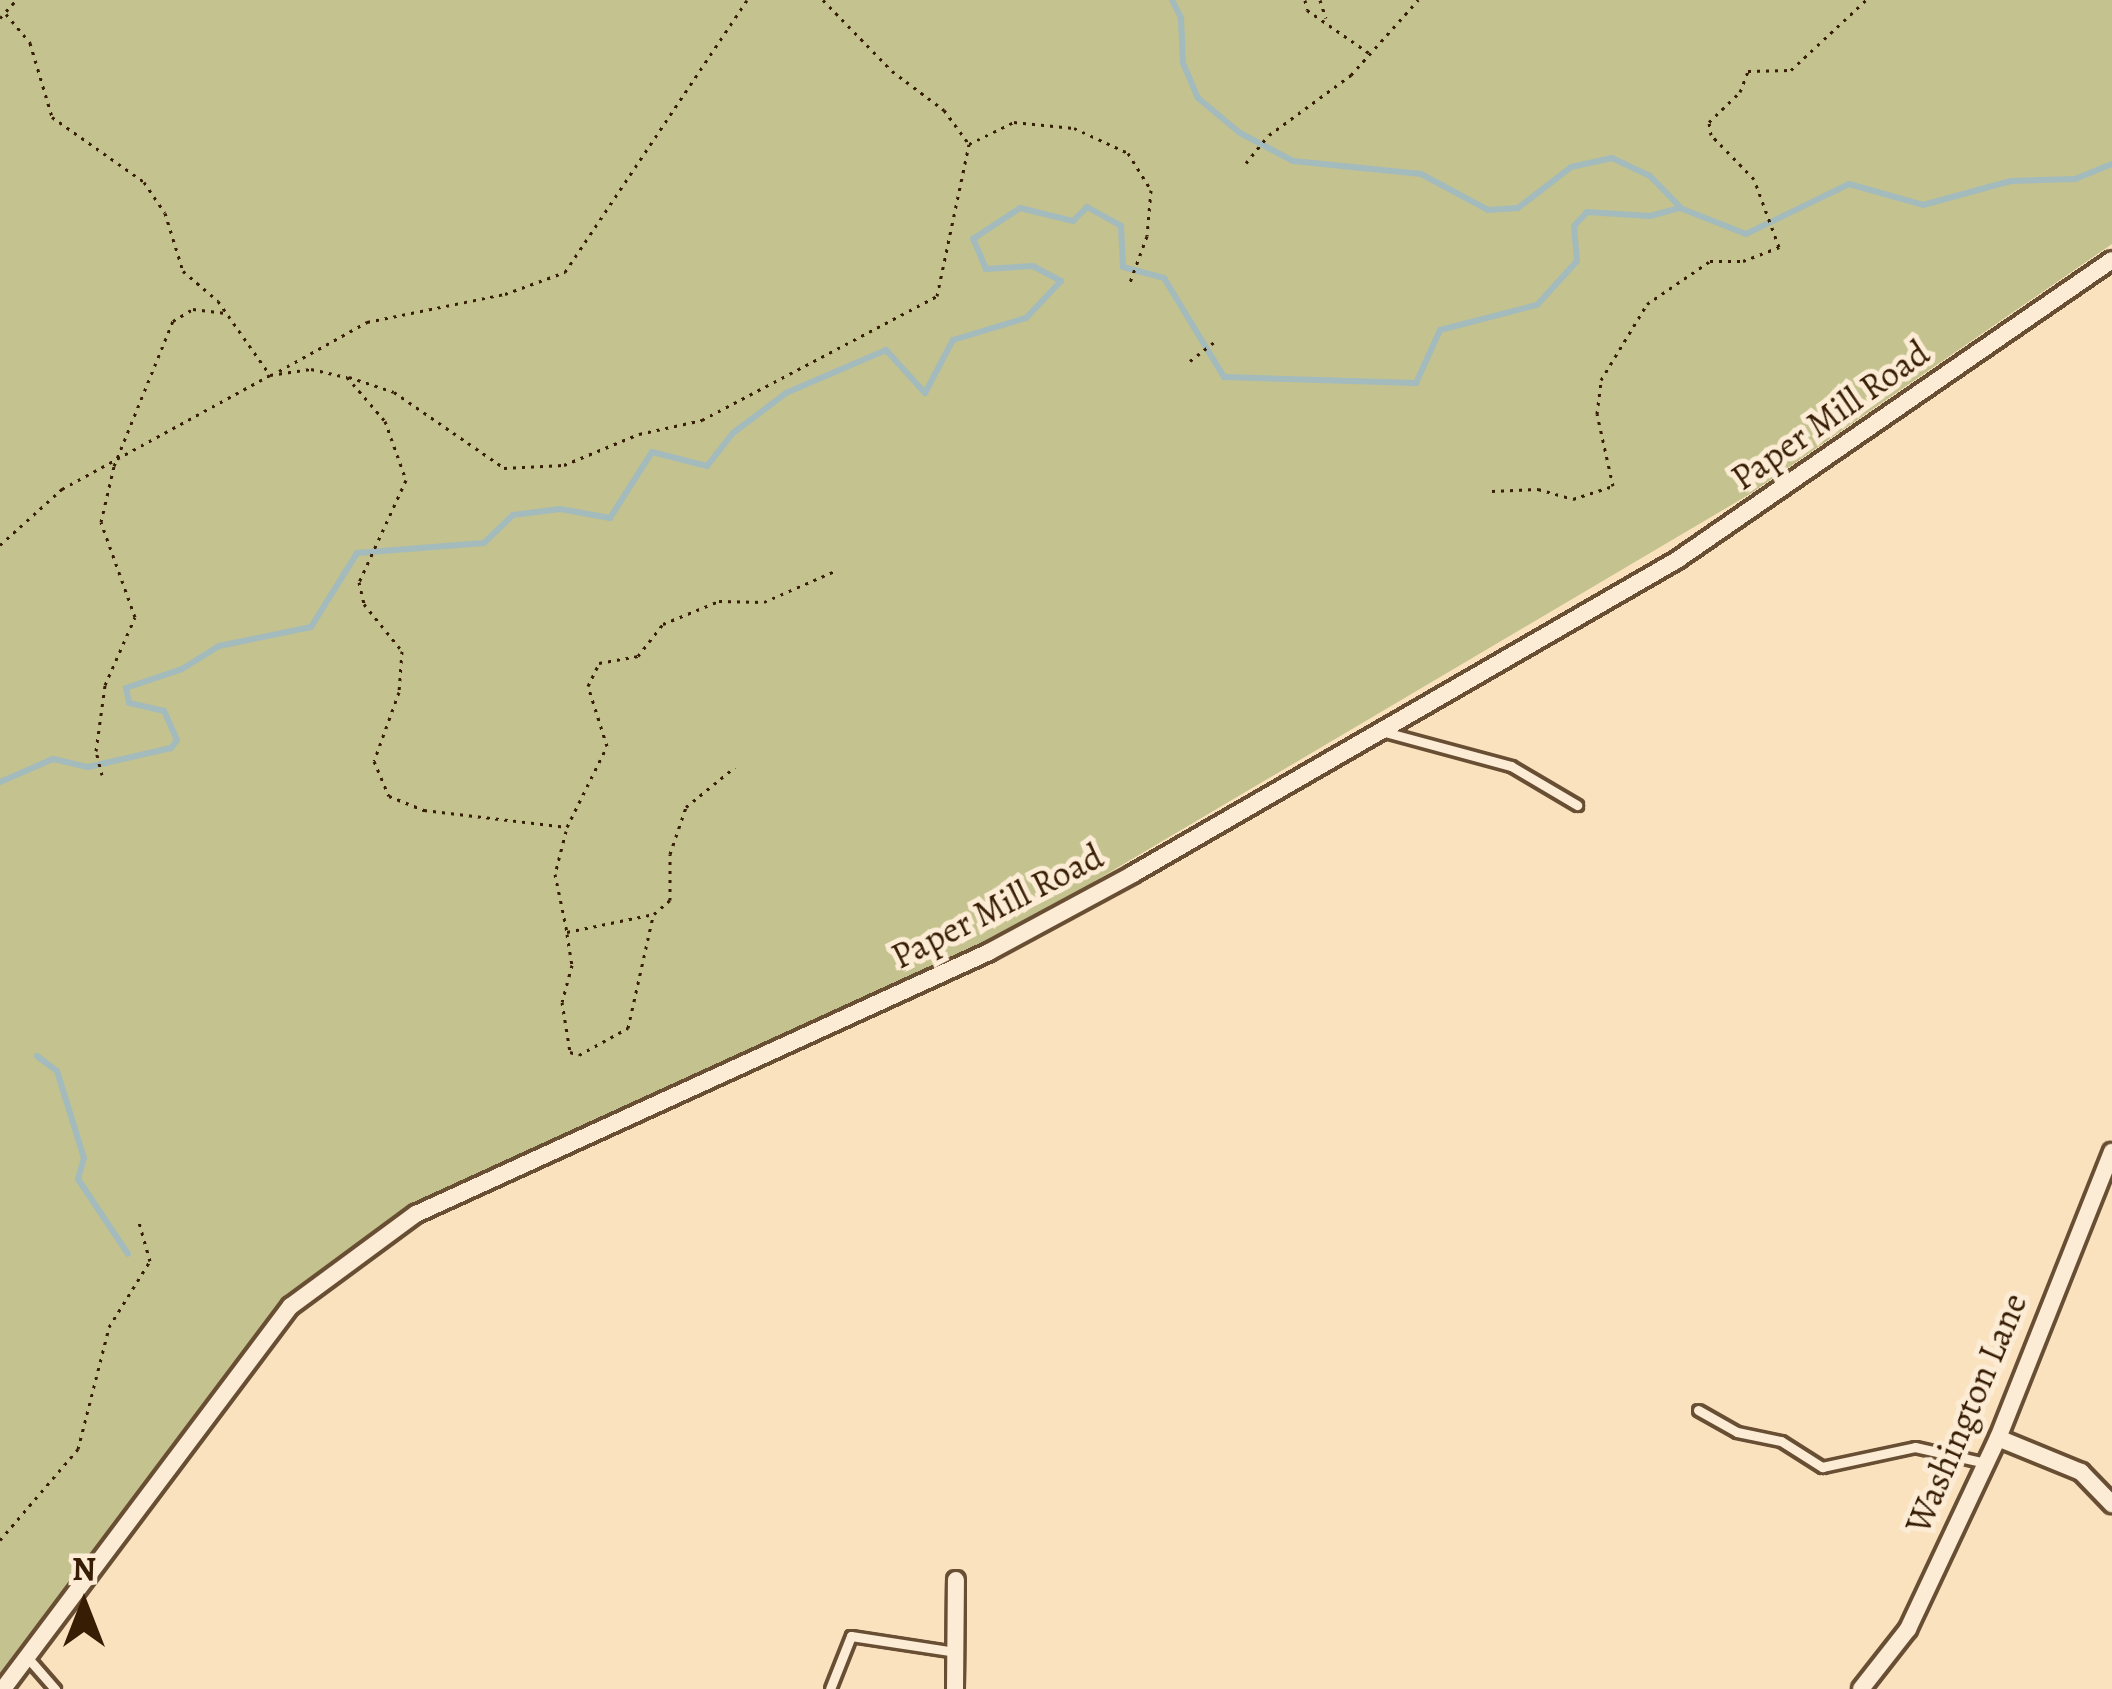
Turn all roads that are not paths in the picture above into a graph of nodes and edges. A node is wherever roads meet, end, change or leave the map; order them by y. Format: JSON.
{"nodes":[{"id":1,"x":2112,"y":260,"type":"edge"},
{"id":2,"x":1381,"y":731,"type":"junction"},
{"id":3,"x":1576,"y":805,"type":"dead end"},
{"id":4,"x":2112,"y":1151,"type":"edge"},
{"id":5,"x":1698,"y":1410,"type":"dead end"},
{"id":6,"x":1997,"y":1438,"type":"junction"},
{"id":7,"x":1986,"y":1463,"type":"junction"},
{"id":8,"x":2112,"y":1504,"type":"edge"},
{"id":9,"x":956,"y":1580,"type":"dead end"},
{"id":10,"x":955,"y":1652,"type":"junction"},
{"id":11,"x":27,"y":1657,"type":"junction"},
{"id":12,"x":3,"y":1689,"type":"edge"},
{"id":13,"x":55,"y":1689,"type":"edge"},
{"id":14,"x":830,"y":1689,"type":"edge"},
{"id":15,"x":955,"y":1689,"type":"edge"},
{"id":16,"x":1861,"y":1689,"type":"edge"}],
"edges":[{"from":1,"to":2,"type":"street","name":"Paper Mill Road"},
{"from":2,"to":3,"type":"lane"},
{"from":2,"to":11,"type":"street","name":"Paper Mill Road"},
{"from":4,"to":6,"type":"street","name":"Washington Lane"},
{"from":5,"to":7,"type":"lane"},
{"from":6,"to":7,"type":"street","name":"Washington Lane"},
{"from":6,"to":8,"type":"street"},
{"from":7,"to":16,"type":"street","name":"Washington Lane"},
{"from":9,"to":10,"type":"street"},
{"from":10,"to":14,"type":"lane"},
{"from":10,"to":15,"type":"street"},
{"from":11,"to":12,"type":"street","name":"Paper Mill Road"},
{"from":11,"to":13,"type":"lane"}]}
